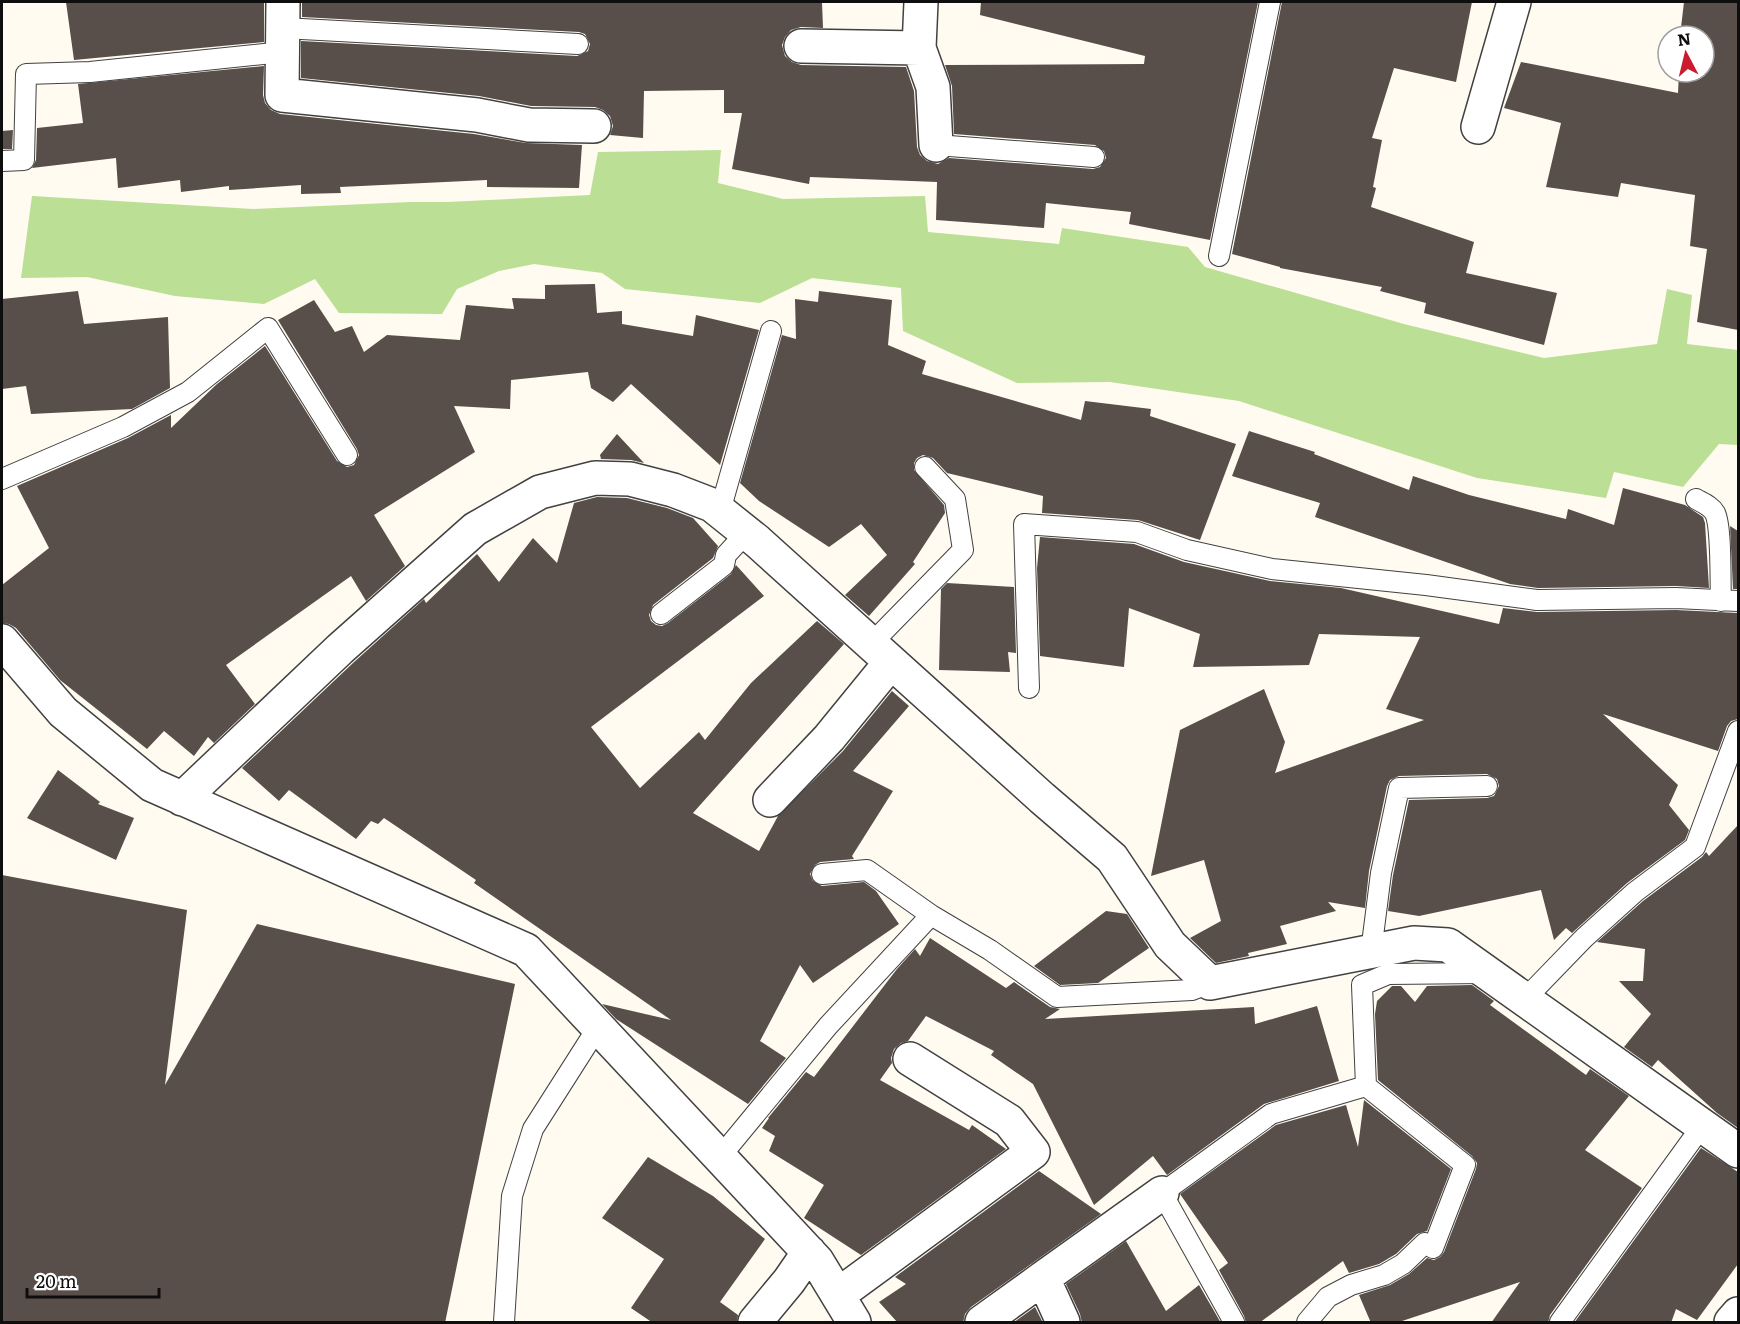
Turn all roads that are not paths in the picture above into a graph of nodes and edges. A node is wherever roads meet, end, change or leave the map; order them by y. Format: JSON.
{"nodes":[{"id":1,"x":921,"y":2,"type":"edge"},
{"id":2,"x":1270,"y":2,"type":"edge"},
{"id":3,"x":1514,"y":2,"type":"edge"},
{"id":4,"x":283,"y":27,"type":"edge"},
{"id":5,"x":578,"y":44,"type":"dead end"},
{"id":6,"x":801,"y":46,"type":"dead end"},
{"id":7,"x":919,"y":48,"type":"junction"},
{"id":8,"x":594,"y":126,"type":"dead end"},
{"id":9,"x":1478,"y":127,"type":"dead end"},
{"id":10,"x":936,"y":145,"type":"joint"},
{"id":11,"x":1094,"y":157,"type":"dead end"},
{"id":12,"x":2,"y":161,"type":"edge"},
{"id":13,"x":1219,"y":256,"type":"dead end"},
{"id":14,"x":771,"y":331,"type":"dead end"},
{"id":15,"x":347,"y":455,"type":"dead end"},
{"id":16,"x":924,"y":467,"type":"dead end"},
{"id":17,"x":2,"y":480,"type":"edge"},
{"id":18,"x":1696,"y":499,"type":"dead end"},
{"id":19,"x":720,"y":511,"type":"junction"},
{"id":20,"x":747,"y":532,"type":"junction"},
{"id":21,"x":1730,"y":601,"type":"edge"},
{"id":22,"x":661,"y":614,"type":"dead end"},
{"id":23,"x":2,"y":641,"type":"edge"},
{"id":24,"x":881,"y":653,"type":"junction"},
{"id":25,"x":1029,"y":688,"type":"dead end"},
{"id":26,"x":1738,"y":731,"type":"edge"},
{"id":27,"x":1487,"y":786,"type":"dead end"},
{"id":28,"x":182,"y":799,"type":"junction"},
{"id":29,"x":770,"y":800,"type":"dead end"},
{"id":30,"x":822,"y":874,"type":"dead end"},
{"id":31,"x":931,"y":915,"type":"junction"},
{"id":32,"x":1371,"y":952,"type":"junction"},
{"id":33,"x":1487,"y":973,"type":"junction"},
{"id":34,"x":1210,"y":982,"type":"junction"},
{"id":35,"x":1524,"y":999,"type":"junction"},
{"id":36,"x":598,"y":1027,"type":"junction"},
{"id":37,"x":910,"y":1059,"type":"dead end"},
{"id":38,"x":1366,"y":1086,"type":"junction"},
{"id":39,"x":1702,"y":1126,"type":"junction"},
{"id":40,"x":1738,"y":1151,"type":"edge"},
{"id":41,"x":720,"y":1157,"type":"junction"},
{"id":42,"x":1161,"y":1193,"type":"junction"},
{"id":43,"x":809,"y":1252,"type":"junction"},
{"id":44,"x":1043,"y":1278,"type":"junction"},
{"id":45,"x":838,"y":1295,"type":"junction"},
{"id":46,"x":1738,"y":1314,"type":"edge"},
{"id":47,"x":504,"y":1323,"type":"edge"},
{"id":48,"x":755,"y":1323,"type":"edge"},
{"id":49,"x":854,"y":1323,"type":"edge"},
{"id":50,"x":982,"y":1323,"type":"edge"},
{"id":51,"x":1063,"y":1323,"type":"edge"},
{"id":52,"x":1234,"y":1323,"type":"edge"},
{"id":53,"x":1307,"y":1323,"type":"edge"},
{"id":54,"x":1560,"y":1323,"type":"edge"},
{"id":55,"x":1731,"y":1323,"type":"edge"}],
"edges":[{"from":1,"to":7,"type":"street"},
{"from":2,"to":13,"type":"lane"},
{"from":3,"to":9,"type":"street"},
{"from":4,"to":5,"type":"lane"},
{"from":4,"to":8,"type":"street"},
{"from":4,"to":12,"type":"lane"},
{"from":6,"to":7,"type":"street"},
{"from":7,"to":10,"type":"street"},
{"from":10,"to":11,"type":"lane"},
{"from":14,"to":19,"type":"lane"},
{"from":15,"to":17,"type":"lane"},
{"from":16,"to":24,"type":"lane"},
{"from":18,"to":21,"type":"lane"},
{"from":19,"to":20,"type":"street"},
{"from":19,"to":28,"type":"street"},
{"from":20,"to":22,"type":"lane"},
{"from":20,"to":24,"type":"street"},
{"from":21,"to":25,"type":"lane"},
{"from":23,"to":28,"type":"street"},
{"from":24,"to":29,"type":"street"},
{"from":24,"to":34,"type":"street"},
{"from":26,"to":35,"type":"lane"},
{"from":27,"to":32,"type":"lane"},
{"from":28,"to":36,"type":"street"},
{"from":30,"to":31,"type":"lane"},
{"from":31,"to":34,"type":"lane"},
{"from":31,"to":41,"type":"lane"},
{"from":32,"to":33,"type":"street"},
{"from":32,"to":34,"type":"street"},
{"from":33,"to":35,"type":"street"},
{"from":33,"to":38,"type":"lane"},
{"from":35,"to":39,"type":"street"},
{"from":36,"to":41,"type":"street"},
{"from":36,"to":47,"type":"lane"},
{"from":37,"to":45,"type":"street"},
{"from":38,"to":42,"type":"lane"},
{"from":38,"to":53,"type":"lane"},
{"from":39,"to":40,"type":"street"},
{"from":39,"to":54,"type":"lane"},
{"from":41,"to":43,"type":"street"},
{"from":42,"to":44,"type":"street"},
{"from":42,"to":52,"type":"lane"},
{"from":43,"to":45,"type":"street"},
{"from":43,"to":48,"type":"street"},
{"from":44,"to":50,"type":"street"},
{"from":44,"to":51,"type":"street"},
{"from":45,"to":49,"type":"street"},
{"from":46,"to":55,"type":"street"}]}
